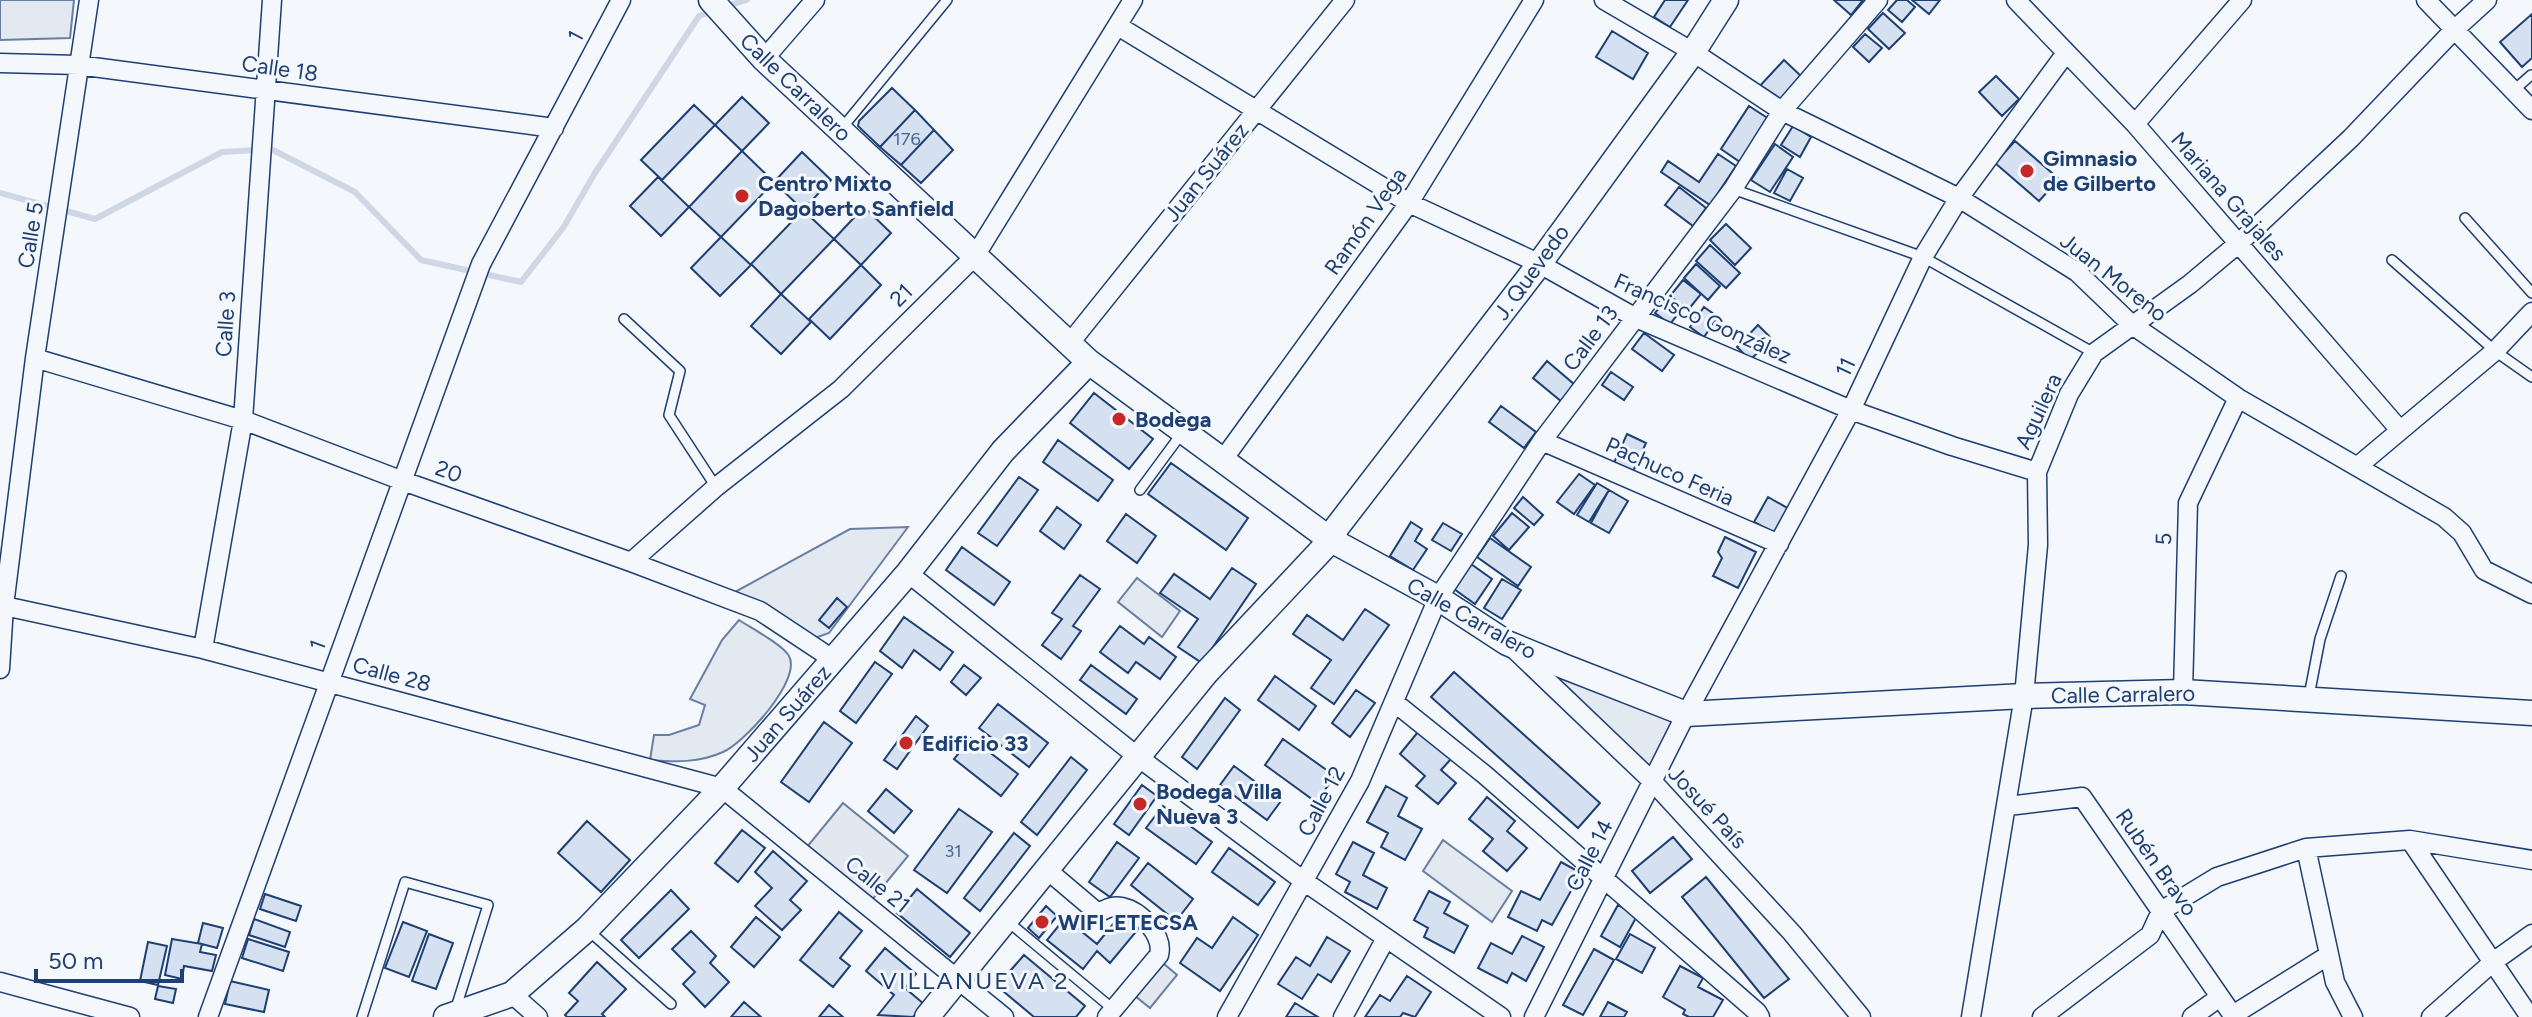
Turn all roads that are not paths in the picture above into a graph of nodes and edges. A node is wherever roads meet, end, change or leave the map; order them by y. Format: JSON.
{"nodes":[{"id":1,"x":89,"y":0,"type":"edge"},
{"id":2,"x":272,"y":0,"type":"edge"},
{"id":3,"x":621,"y":0,"type":"edge"},
{"id":4,"x":711,"y":0,"type":"edge"},
{"id":5,"x":815,"y":0,"type":"edge"},
{"id":6,"x":947,"y":0,"type":"edge"},
{"id":7,"x":1133,"y":0,"type":"edge"},
{"id":8,"x":1345,"y":0,"type":"edge"},
{"id":9,"x":1534,"y":0,"type":"edge"},
{"id":10,"x":1604,"y":0,"type":"edge"},
{"id":11,"x":1726,"y":0,"type":"edge"},
{"id":12,"x":1878,"y":0,"type":"edge"},
{"id":13,"x":2016,"y":0,"type":"edge"},
{"id":14,"x":2242,"y":0,"type":"edge"},
{"id":15,"x":2426,"y":0,"type":"edge"},
{"id":16,"x":2487,"y":0,"type":"edge"},
{"id":17,"x":1118,"y":26,"type":"junction"},
{"id":18,"x":2453,"y":31,"type":"junction"},
{"id":19,"x":1693,"y":52,"type":"junction"},
{"id":20,"x":2066,"y":53,"type":"junction"},
{"id":21,"x":764,"y":59,"type":"junction"},
{"id":22,"x":0,"y":63,"type":"edge"},
{"id":23,"x":78,"y":65,"type":"junction"},
{"id":24,"x":2531,"y":75,"type":"edge"},
{"id":25,"x":264,"y":90,"type":"junction"},
{"id":26,"x":2513,"y":91,"type":"junction"},
{"id":27,"x":1255,"y":110,"type":"junction"},
{"id":28,"x":2532,"y":110,"type":"edge"},
{"id":29,"x":1782,"y":111,"type":"junction"},
{"id":30,"x":2135,"y":124,"type":"junction"},
{"id":31,"x":554,"y":128,"type":"junction"},
{"id":32,"x":840,"y":130,"type":"junction"},
{"id":33,"x":1733,"y":189,"type":"junction"},
{"id":34,"x":1959,"y":198,"type":"junction"},
{"id":35,"x":1409,"y":203,"type":"junction"},
{"id":36,"x":2465,"y":218,"type":"dead end"},
{"id":37,"x":2239,"y":243,"type":"junction"},
{"id":38,"x":975,"y":256,"type":"junction"},
{"id":39,"x":1923,"y":257,"type":"junction"},
{"id":40,"x":2392,"y":260,"type":"dead end"},
{"id":41,"x":1538,"y":263,"type":"junction"},
{"id":42,"x":2532,"y":293,"type":"edge"},
{"id":43,"x":2532,"y":312,"type":"edge"},
{"id":44,"x":1636,"y":318,"type":"junction"},
{"id":45,"x":624,"y":319,"type":"dead end"},
{"id":46,"x":2131,"y":324,"type":"junction"},
{"id":47,"x":1069,"y":344,"type":"junction"},
{"id":48,"x":2495,"y":351,"type":"junction"},
{"id":49,"x":2094,"y":353,"type":"junction"},
{"id":50,"x":35,"y":358,"type":"junction"},
{"id":51,"x":1089,"y":362,"type":"junction"},
{"id":52,"x":2532,"y":377,"type":"edge"},
{"id":53,"x":2238,"y":398,"type":"junction"},
{"id":54,"x":1851,"y":410,"type":"junction"},
{"id":55,"x":243,"y":420,"type":"junction"},
{"id":56,"x":2399,"y":429,"type":"junction"},
{"id":57,"x":1182,"y":433,"type":"junction"},
{"id":58,"x":1542,"y":441,"type":"junction"},
{"id":59,"x":1222,"y":461,"type":"junction"},
{"id":60,"x":2358,"y":466,"type":"junction"},
{"id":61,"x":2037,"y":472,"type":"junction"},
{"id":62,"x":403,"y":481,"type":"junction"},
{"id":63,"x":716,"y":487,"type":"junction"},
{"id":64,"x":1140,"y":490,"type":"dead end"},
{"id":65,"x":1331,"y":540,"type":"junction"},
{"id":66,"x":1779,"y":544,"type":"junction"},
{"id":67,"x":631,"y":562,"type":"junction"},
{"id":68,"x":908,"y":573,"type":"junction"},
{"id":69,"x":2341,"y":576,"type":"dead end"},
{"id":70,"x":2532,"y":594,"type":"edge"},
{"id":71,"x":1438,"y":598,"type":"junction"},
{"id":72,"x":2,"y":606,"type":"edge"},
{"id":73,"x":1507,"y":643,"type":"junction"},
{"id":74,"x":203,"y":649,"type":"junction"},
{"id":75,"x":834,"y":660,"type":"junction"},
{"id":76,"x":0,"y":669,"type":"edge"},
{"id":77,"x":329,"y":682,"type":"junction"},
{"id":78,"x":2183,"y":692,"type":"junction"},
{"id":79,"x":2024,"y":696,"type":"junction"},
{"id":80,"x":2308,"y":701,"type":"junction"},
{"id":81,"x":1394,"y":702,"type":"junction"},
{"id":82,"x":2532,"y":713,"type":"edge"},
{"id":83,"x":1686,"y":714,"type":"junction"},
{"id":84,"x":1138,"y":757,"type":"junction"},
{"id":85,"x":1653,"y":782,"type":"junction"},
{"id":86,"x":722,"y":788,"type":"junction"},
{"id":87,"x":2008,"y":806,"type":"junction"},
{"id":88,"x":2410,"y":840,"type":"junction"},
{"id":89,"x":2306,"y":848,"type":"junction"},
{"id":90,"x":2532,"y":860,"type":"edge"},
{"id":91,"x":1046,"y":869,"type":"junction"},
{"id":92,"x":1604,"y":877,"type":"junction"},
{"id":93,"x":1305,"y":882,"type":"junction"},
{"id":94,"x":2161,"y":911,"type":"junction"},
{"id":95,"x":1006,"y":920,"type":"junction"},
{"id":96,"x":587,"y":929,"type":"junction"},
{"id":97,"x":2532,"y":934,"type":"edge"},
{"id":98,"x":1386,"y":938,"type":"junction"},
{"id":99,"x":2329,"y":955,"type":"junction"},
{"id":100,"x":2493,"y":962,"type":"junction"},
{"id":101,"x":957,"y":979,"type":"junction"},
{"id":102,"x":0,"y":982,"type":"edge"},
{"id":103,"x":512,"y":994,"type":"junction"},
{"id":104,"x":2220,"y":997,"type":"junction"},
{"id":105,"x":671,"y":1004,"type":"dead end"},
{"id":106,"x":1110,"y":1013,"type":"edge"},
{"id":107,"x":450,"y":1016,"type":"edge"},
{"id":108,"x":2233,"y":1016,"type":"edge"},
{"id":109,"x":130,"y":1017,"type":"edge"},
{"id":110,"x":208,"y":1017,"type":"edge"},
{"id":111,"x":362,"y":1017,"type":"edge"},
{"id":112,"x":538,"y":1017,"type":"edge"},
{"id":113,"x":927,"y":1017,"type":"edge"},
{"id":114,"x":1004,"y":1017,"type":"edge"},
{"id":115,"x":1227,"y":1017,"type":"edge"},
{"id":116,"x":1343,"y":1017,"type":"edge"},
{"id":117,"x":1501,"y":1017,"type":"edge"},
{"id":118,"x":1534,"y":1017,"type":"edge"},
{"id":119,"x":1760,"y":1017,"type":"edge"},
{"id":120,"x":1861,"y":1017,"type":"edge"},
{"id":121,"x":1971,"y":1017,"type":"edge"},
{"id":122,"x":2042,"y":1017,"type":"edge"},
{"id":123,"x":2192,"y":1017,"type":"edge"},
{"id":124,"x":2353,"y":1017,"type":"edge"},
{"id":125,"x":2431,"y":1017,"type":"edge"},
{"id":126,"x":2530,"y":1017,"type":"edge"}],
"edges":[{"from":1,"to":23,"type":"street","name":"Calle 5"},
{"from":2,"to":25,"type":"street","name":"Calle 3"},
{"from":3,"to":31,"type":"street","name":"1"},
{"from":4,"to":21,"type":"street","name":"Calle Carralero"},
{"from":5,"to":21,"type":"street"},
{"from":6,"to":32,"type":"lane"},
{"from":7,"to":17,"type":"street","name":"21"},
{"from":8,"to":27,"type":"street","name":"Juan Suárez"},
{"from":9,"to":35,"type":"street","name":"Ramón Vega"},
{"from":10,"to":19,"type":"street","name":"Juan Moreno"},
{"from":11,"to":19,"type":"street","name":"J. Quevedo"},
{"from":12,"to":29,"type":"street","name":"Calle 13"},
{"from":13,"to":20,"type":"street","name":"Mariana Grajales"},
{"from":14,"to":30,"type":"street"},
{"from":15,"to":18,"type":"street"},
{"from":16,"to":18,"type":"street","name":"Aguilera"},
{"from":17,"to":27,"type":"street","name":"Francisco González"},
{"from":17,"to":38,"type":"street","name":"21"},
{"from":18,"to":26,"type":"street"},
{"from":18,"to":37,"type":"street","name":"Aguilera"},
{"from":19,"to":29,"type":"street","name":"Juan Moreno"},
{"from":19,"to":41,"type":"street","name":"J. Quevedo"},
{"from":20,"to":30,"type":"street","name":"Mariana Grajales"},
{"from":20,"to":34,"type":"street","name":"11"},
{"from":21,"to":32,"type":"street","name":"Calle Carralero"},
{"from":22,"to":23,"type":"street","name":"Calle 18"},
{"from":23,"to":25,"type":"street","name":"Calle 18"},
{"from":23,"to":50,"type":"street","name":"Calle 5"},
{"from":24,"to":26,"type":"lane"},
{"from":25,"to":31,"type":"street","name":"Calle 18"},
{"from":25,"to":55,"type":"street","name":"Calle 3"},
{"from":26,"to":28,"type":"street"},
{"from":27,"to":35,"type":"street","name":"Francisco González"},
{"from":27,"to":47,"type":"street","name":"Juan Suárez"},
{"from":29,"to":33,"type":"street","name":"Calle 13"},
{"from":29,"to":34,"type":"street","name":"Juan Moreno"},
{"from":30,"to":37,"type":"street","name":"Mariana Grajales"},
{"from":31,"to":62,"type":"street","name":"1"},
{"from":32,"to":38,"type":"street","name":"Calle Carralero"},
{"from":33,"to":39,"type":"lane"},
{"from":33,"to":44,"type":"street","name":"Calle 13"},
{"from":34,"to":39,"type":"street","name":"11"},
{"from":34,"to":46,"type":"street","name":"Juan Moreno"},
{"from":35,"to":41,"type":"street","name":"Francisco González"},
{"from":35,"to":59,"type":"street","name":"Ramón Vega"},
{"from":36,"to":42,"type":"lane"},
{"from":37,"to":46,"type":"street","name":"Aguilera"},
{"from":37,"to":56,"type":"street","name":"Mariana Grajales"},
{"from":38,"to":47,"type":"street","name":"Calle Carralero"},
{"from":38,"to":63,"type":"street","name":"21"},
{"from":39,"to":49,"type":"lane"},
{"from":39,"to":54,"type":"street","name":"11"},
{"from":40,"to":48,"type":"lane"},
{"from":41,"to":44,"type":"street","name":"Francisco González"},
{"from":41,"to":65,"type":"street","name":"J. Quevedo"},
{"from":43,"to":48,"type":"street"},
{"from":44,"to":54,"type":"street","name":"Francisco González"},
{"from":44,"to":58,"type":"street","name":"Calle 13"},
{"from":45,"to":63,"type":"lane"},
{"from":46,"to":49,"type":"street","name":"Aguilera"},
{"from":46,"to":53,"type":"street","name":"Juan Moreno"},
{"from":47,"to":51,"type":"street","name":"Calle Carralero"},
{"from":48,"to":52,"type":"lane"},
{"from":48,"to":56,"type":"street"},
{"from":49,"to":61,"type":"street","name":"Aguilera"},
{"from":50,"to":55,"type":"street","name":"20"},
{"from":50,"to":72,"type":"street","name":"Calle 5"},
{"from":51,"to":57,"type":"street","name":"Calle Carralero"},
{"from":51,"to":68,"type":"street","name":"Juan Suárez"},
{"from":53,"to":60,"type":"street","name":"Juan Moreno"},
{"from":53,"to":78,"type":"street","name":"5"},
{"from":54,"to":61,"type":"street","name":"Francisco González"},
{"from":54,"to":66,"type":"street","name":"11"},
{"from":55,"to":62,"type":"street","name":"20"},
{"from":55,"to":74,"type":"street","name":"Calle 3"},
{"from":56,"to":60,"type":"street"},
{"from":57,"to":59,"type":"street","name":"Calle Carralero"},
{"from":57,"to":64,"type":"lane"},
{"from":58,"to":66,"type":"street","name":"Pachuco Feria"},
{"from":58,"to":71,"type":"street","name":"Calle 13"},
{"from":59,"to":65,"type":"street","name":"Calle Carralero"},
{"from":60,"to":70,"type":"street","name":"Juan Moreno"},
{"from":61,"to":79,"type":"street","name":"Aguilera"},
{"from":62,"to":67,"type":"street","name":"20"},
{"from":62,"to":77,"type":"street","name":"1"},
{"from":63,"to":67,"type":"street","name":"21"},
{"from":65,"to":71,"type":"street","name":"Calle Carralero"},
{"from":65,"to":84,"type":"street","name":"J. Quevedo"},
{"from":66,"to":83,"type":"street","name":"11"},
{"from":67,"to":75,"type":"street","name":"20"},
{"from":68,"to":75,"type":"street","name":"Juan Suárez"},
{"from":68,"to":84,"type":"street"},
{"from":69,"to":80,"type":"lane"},
{"from":71,"to":73,"type":"street","name":"Calle Carralero"},
{"from":71,"to":81,"type":"street","name":"Calle 12"},
{"from":72,"to":74,"type":"street","name":"Calle 28"},
{"from":72,"to":76,"type":"street","name":"Calle 5"},
{"from":73,"to":83,"type":"street","name":"Calle Carralero"},
{"from":73,"to":85,"type":"street","name":"Josué País"},
{"from":74,"to":77,"type":"street","name":"Calle 28"},
{"from":75,"to":86,"type":"street","name":"Juan Suárez"},
{"from":77,"to":86,"type":"street","name":"Calle 28"},
{"from":77,"to":110,"type":"street","name":"1"},
{"from":78,"to":79,"type":"street","name":"Calle Carralero"},
{"from":78,"to":80,"type":"street","name":"Calle Carralero"},
{"from":79,"to":83,"type":"street","name":"Calle Carralero"},
{"from":79,"to":87,"type":"street","name":"Aguilera"},
{"from":80,"to":82,"type":"street","name":"Calle Carralero"},
{"from":81,"to":92,"type":"street"},
{"from":81,"to":93,"type":"street","name":"Calle 12"},
{"from":83,"to":85,"type":"street","name":"Calle 14"},
{"from":84,"to":91,"type":"street","name":"J. Quevedo"},
{"from":84,"to":93,"type":"street"},
{"from":85,"to":92,"type":"street","name":"Calle 14"},
{"from":85,"to":120,"type":"street","name":"Josué País"},
{"from":86,"to":96,"type":"street","name":"Juan Suárez"},
{"from":86,"to":101,"type":"street","name":"Calle 21"},
{"from":87,"to":94,"type":"street","name":"Rubén Bravo"},
{"from":87,"to":121,"type":"street","name":"Aguilera"},
{"from":88,"to":89,"type":"street"},
{"from":88,"to":90,"type":"street"},
{"from":88,"to":100,"type":"street"},
{"from":89,"to":94,"type":"street"},
{"from":89,"to":99,"type":"street"},
{"from":91,"to":95,"type":"street","name":"J. Quevedo"},
{"from":91,"to":106,"type":"street"},
{"from":92,"to":118,"type":"street","name":"Calle 14"},
{"from":92,"to":119,"type":"street"},
{"from":93,"to":98,"type":"street"},
{"from":93,"to":115,"type":"street","name":"Calle 12"},
{"from":94,"to":104,"type":"street","name":"Rubén Bravo"},
{"from":94,"to":122,"type":"street"},
{"from":95,"to":101,"type":"street","name":"J. Quevedo"},
{"from":95,"to":106,"type":"lane"},
{"from":96,"to":103,"type":"street","name":"Juan Suárez"},
{"from":96,"to":105,"type":"lane"},
{"from":97,"to":100,"type":"street"},
{"from":98,"to":116,"type":"street"},
{"from":98,"to":117,"type":"street"},
{"from":99,"to":108,"type":"street"},
{"from":99,"to":124,"type":"street"},
{"from":100,"to":125,"type":"street"},
{"from":100,"to":126,"type":"street"},
{"from":101,"to":113,"type":"street","name":"J. Quevedo"},
{"from":101,"to":114,"type":"street","name":"Calle 21"},
{"from":102,"to":109,"type":"street"},
{"from":103,"to":107,"type":"street","name":"Juan Suárez"},
{"from":103,"to":112,"type":"street"},
{"from":104,"to":108,"type":"street","name":"Rubén Bravo"},
{"from":104,"to":123,"type":"street"},
{"from":107,"to":111,"type":"lane"}]}
